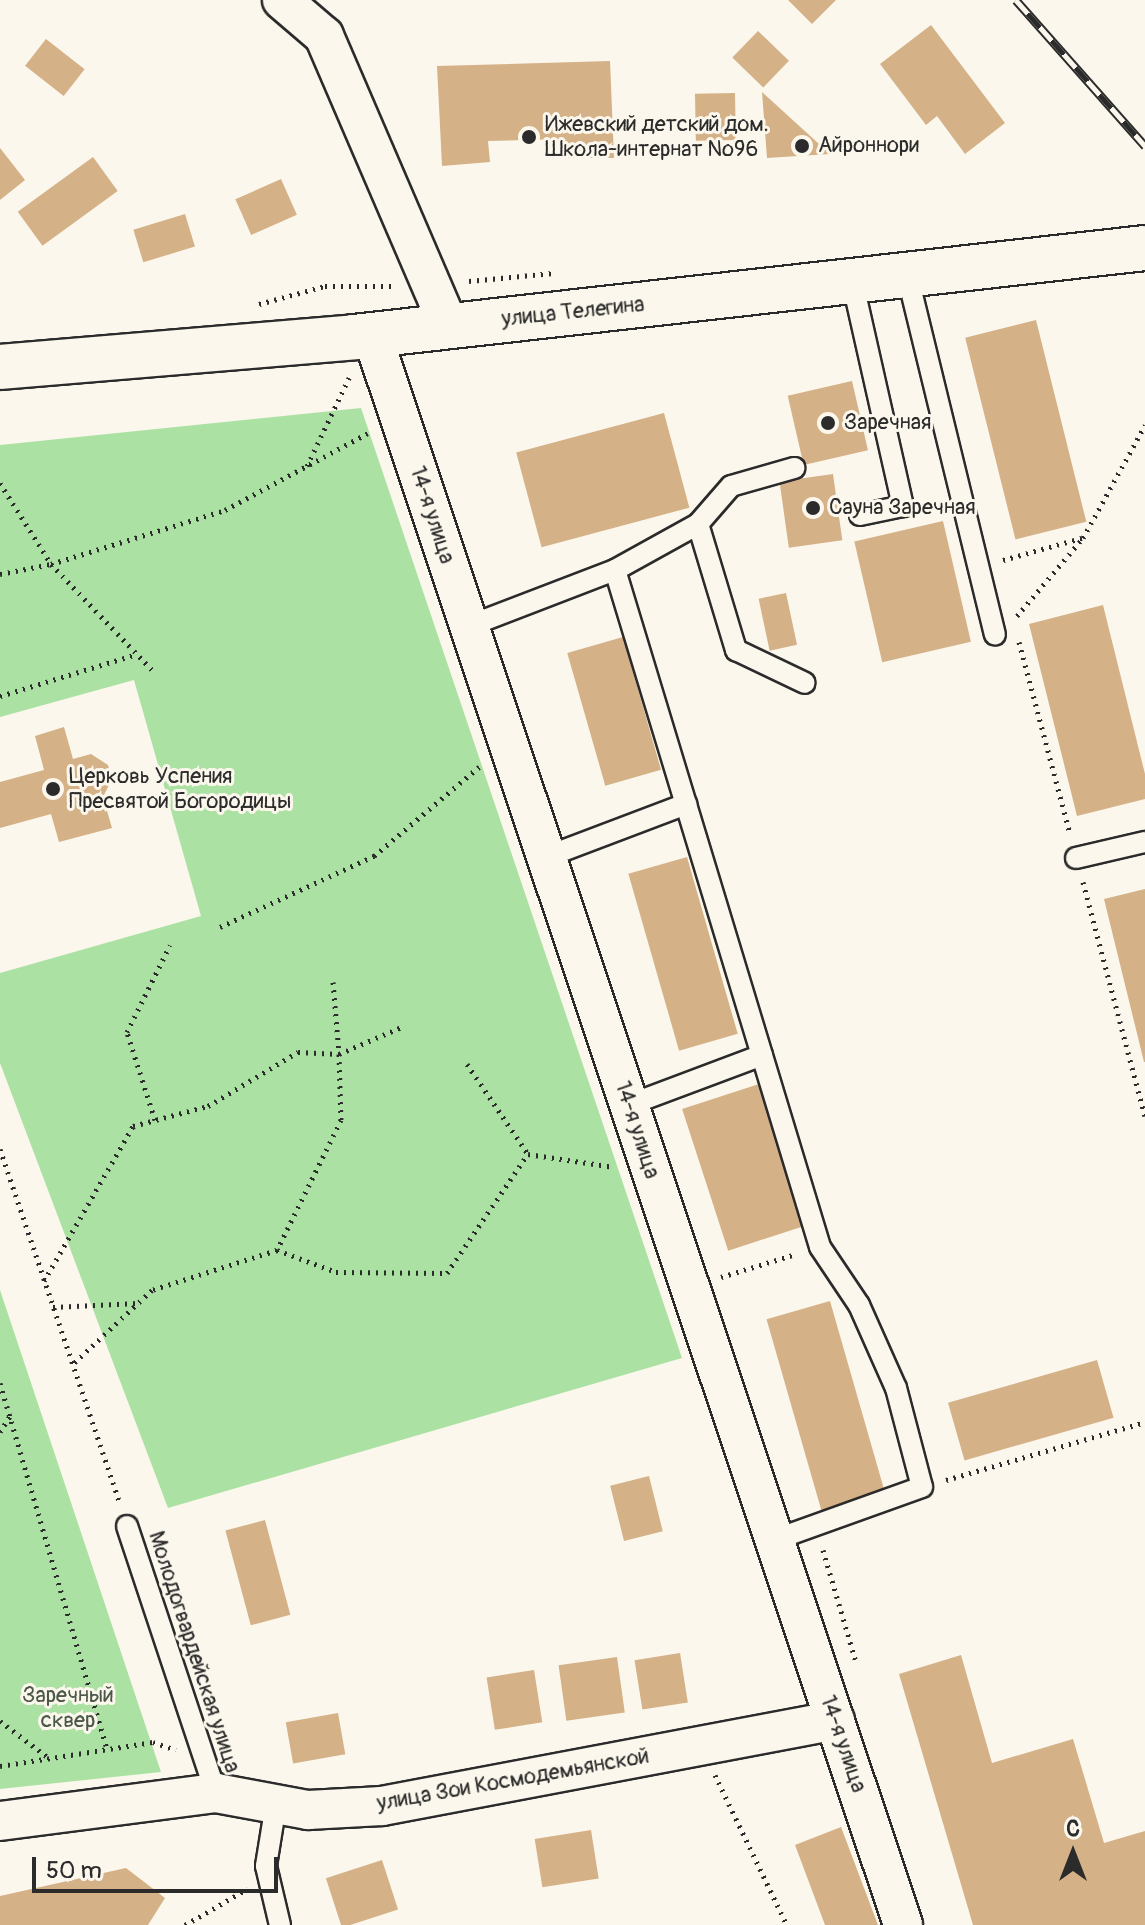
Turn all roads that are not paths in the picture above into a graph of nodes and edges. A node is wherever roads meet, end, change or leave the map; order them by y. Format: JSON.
{"nodes":[{"id":1,"x":282,"y":0,"type":"edge"},
{"id":2,"x":1145,"y":248,"type":"edge"},
{"id":3,"x":907,"y":274,"type":"junction"},
{"id":4,"x":852,"y":280,"type":"junction"},
{"id":5,"x":449,"y":326,"type":"junction"},
{"id":6,"x":362,"y":352,"type":"junction"},
{"id":7,"x":0,"y":367,"type":"edge"},
{"id":8,"x":794,"y":468,"type":"dead end"},
{"id":9,"x":860,"y":515,"type":"dead end"},
{"id":10,"x":698,"y":524,"type":"junction"},
{"id":11,"x":615,"y":570,"type":"junction"},
{"id":12,"x":469,"y":626,"type":"junction"},
{"id":13,"x":995,"y":634,"type":"dead end"},
{"id":14,"x":805,"y":683,"type":"dead end"},
{"id":15,"x":686,"y":804,"type":"junction"},
{"id":16,"x":1145,"y":842,"type":"edge"},
{"id":17,"x":546,"y":857,"type":"junction"},
{"id":18,"x":1076,"y":858,"type":"road end"},
{"id":19,"x":762,"y":1055,"type":"junction"},
{"id":20,"x":629,"y":1105,"type":"junction"},
{"id":21,"x":127,"y":1526,"type":"road end"},
{"id":22,"x":774,"y":1540,"type":"junction"},
{"id":23,"x":835,"y":1720,"type":"junction"},
{"id":24,"x":216,"y":1793,"type":"junction"},
{"id":25,"x":276,"y":1804,"type":"junction"},
{"id":26,"x":0,"y":1821,"type":"edge"},
{"id":27,"x":279,"y":1925,"type":"edge"},
{"id":28,"x":903,"y":1925,"type":"edge"}],
"edges":[{"from":1,"to":5,"type":"street"},
{"from":2,"to":3,"type":"main road","name":"улица Телегина"},
{"from":3,"to":4,"type":"main road","name":"улица Телегина"},
{"from":3,"to":13,"type":"lane"},
{"from":4,"to":5,"type":"main road","name":"улица Телегина"},
{"from":4,"to":9,"type":"lane"},
{"from":5,"to":6,"type":"main road","name":"улица Телегина"},
{"from":6,"to":7,"type":"main road","name":"улица Телегина"},
{"from":6,"to":12,"type":"street","name":"14-я улица"},
{"from":8,"to":10,"type":"lane"},
{"from":10,"to":11,"type":"lane"},
{"from":10,"to":14,"type":"lane"},
{"from":11,"to":12,"type":"lane"},
{"from":11,"to":15,"type":"lane"},
{"from":12,"to":17,"type":"street","name":"14-я улица"},
{"from":15,"to":17,"type":"lane"},
{"from":15,"to":19,"type":"lane"},
{"from":16,"to":18,"type":"lane"},
{"from":17,"to":20,"type":"street","name":"14-я улица"},
{"from":19,"to":20,"type":"lane"},
{"from":19,"to":22,"type":"lane"},
{"from":20,"to":22,"type":"street","name":"14-я улица"},
{"from":21,"to":24,"type":"lane","name":"Молодогвардейская улица"},
{"from":22,"to":23,"type":"street","name":"14-я улица"},
{"from":23,"to":25,"type":"street","name":"улица Зои Космодемьянской"},
{"from":23,"to":28,"type":"street","name":"14-я улица"},
{"from":24,"to":25,"type":"street","name":"улица Зои Космодемьянской"},
{"from":24,"to":26,"type":"street","name":"улица Зои Космодемьянской"},
{"from":25,"to":27,"type":"lane"}]}
